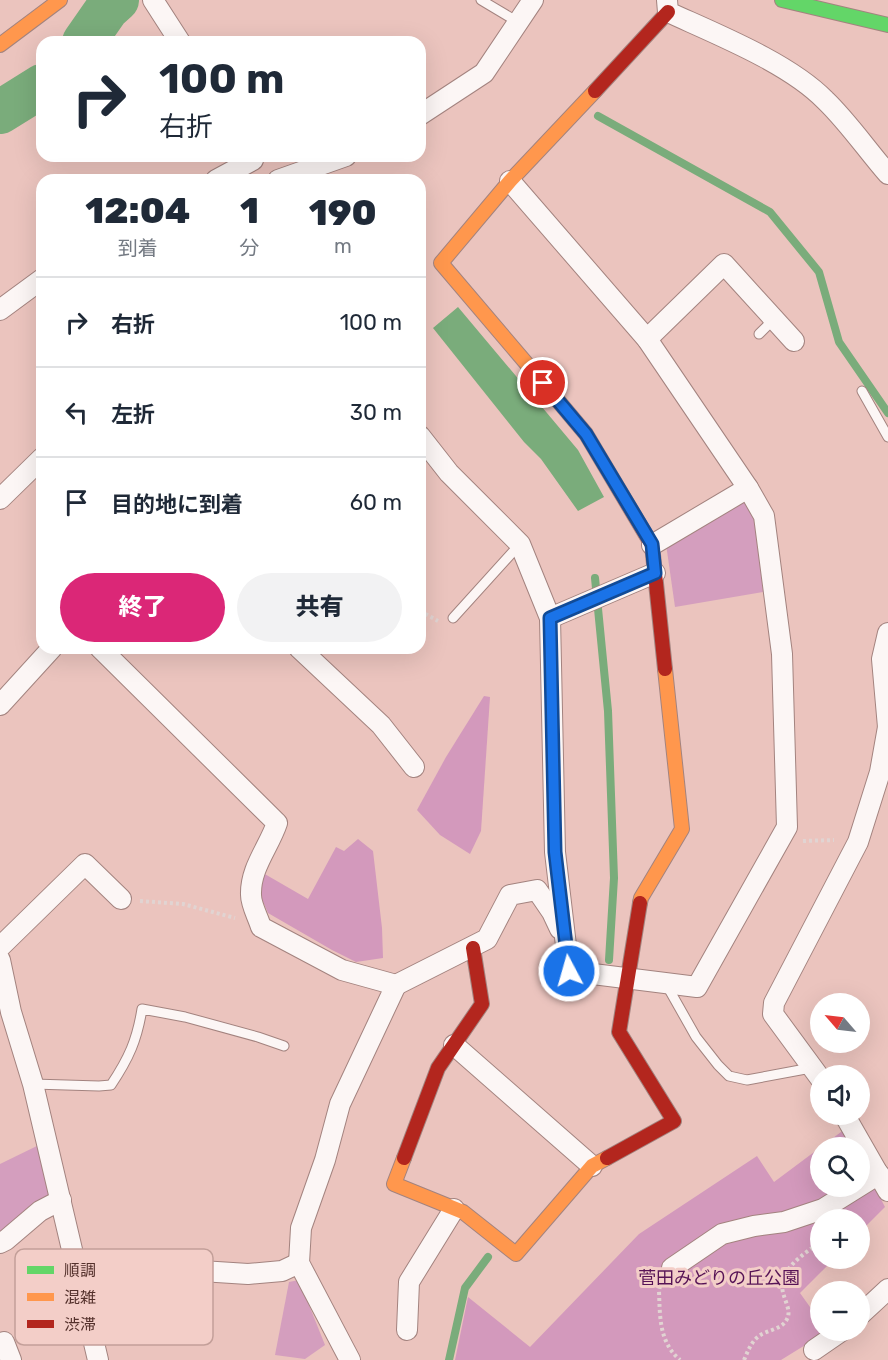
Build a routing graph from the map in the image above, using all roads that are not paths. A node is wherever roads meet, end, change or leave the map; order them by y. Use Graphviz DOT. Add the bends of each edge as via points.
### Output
graph roads {
  1 [pos="153,0"];
  2 [pos="482,0"];
  3 [pos="533,0"];
  4 [pos="782,0"];
  5 [pos="53,2"];
  6 [pos="668,6"];
  7 [pos="518,22"];
  8 [pos="888,25"];
  9 [pos="176,36"];
  10 [pos="0,45"];
  11 [pos="426,111"];
  12 [pos="245,162"];
  13 [pos="329,162"];
  14 [pos="226,174"];
  15 [pos="295,174"];
  16 [pos="888,174"];
  17 [pos="510,181"];
  18 [pos="36,283"];
  19 [pos="0,310"];
  20 [pos="774,319"];
  21 [pos="759,334"];
  22 [pos="647,339"];
  23 [pos="794,341"];
  24 [pos="862,391"];
  25 [pos="888,437"];
  26 [pos="426,444"];
  27 [pos="36,464"];
  28 [pos="748,488"];
  29 [pos="0,499"];
  30 [pos="520,544"];
  31 [pos="652,544"];
  32 [pos="655,573"];
  33 [pos="453,618"];
  34 [pos="550,618"];
  35 [pos="888,633"];
  36 [pos="47,654"];
  37 [pos="106,654"];
  38 [pos="305,654"];
  39 [pos="0,705"];
  40 [pos="888,727"];
  41 [pos="414,767"];
  42 [pos="121,899"];
  43 [pos="565,940"];
  44 [pos="0,947"];
  45 [pos="472,948"];
  46 [pos="0,960"];
  47 [pos="629,978"];
  48 [pos="665,982"];
  49 [pos="396,985"];
  50 [pos="454,1045"];
  51 [pos="284,1046"];
  52 [pos="811,1065"];
  53 [pos="810,1074"];
  54 [pos="33,1084"];
  55 [pos="850,1125"];
  56 [pos="592,1166"];
  57 [pos="885,1184"];
  58 [pos="61,1200"];
  59 [pos="454,1209"];
  60 [pos="0,1243"];
  61 [pos="73,1249"];
  62 [pos="299,1263"];
  63 [pos="672,1269"];
  64 [pos="213,1272"];
  65 [pos="888,1289"];
  66 [pos="870,1306"];
  67 [pos="407,1329"];
  68 [pos="827,1341"];
  69 [pos="95,1345"];
  70 [pos="814,1350"];
  71 [pos="98,1360"];
  72 [pos="350,1360"];
  1 -- 9 [label="street"];
  2 -- 7 [label="lane"];
  3 -- 7 [label="street"];
  4 -- 8 [label="street"];
  5 -- 10 [label="street"];
  6 -- 16 [label="street" via="794,75 825,99"];
  6 -- 17 [label="street"];
  7 -- 11 [label="street" via="484,73"];
  12 -- 14 [label="street"];
  13 -- 15 [label="street"];
  17 -- 22 [label="street"];
  17 -- 31 [label="street" via="441,263 586,434"];
  18 -- 19 [label="street"];
  20 -- 21 [label="lane"];
  20 -- 22 [label="street" via="724,264"];
  20 -- 23 [label="street"];
  22 -- 28 [label="street"];
  24 -- 25 [label="lane"];
  26 -- 30 [label="street" via="448,473"];
  27 -- 29 [label="street"];
  28 -- 31 [label="street"];
  28 -- 48 [label="street" via="764,516 782,654 787,827 697,987"];
  30 -- 33 [label="lane"];
  30 -- 34 [label="street"];
  31 -- 32 [label="street"];
  32 -- 34 [label="street"];
  32 -- 47 [label="street" via="682,829 641,898"];
  34 -- 43 [label="street" via="555,852"];
  35 -- 40 [label="street" via="882,659"];
  36 -- 39 [label="street"];
  37 -- 49 [label="street" via="277,823 252,882 250,897 261,927 342,970"];
  38 -- 41 [label="street" via="381,725"];
  40 -- 52 [label="street" via="880,772 858,842 774,1003 773,1014"];
  42 -- 44 [label="street" via="85,864"];
  43 -- 45 [label="street" via="537,890 510,895 487,939"];
  43 -- 47 [label="street" via="569,971"];
  45 -- 49 [label="street"];
  45 -- 50 [label="street" via="482,1004"];
  46 -- 54 [label="street"];
  47 -- 48 [label="street"];
  47 -- 56 [label="street" via="619,1032 674,1120"];
  48 -- 53 [label="lane" via="696,1037 729,1076 747,1080"];
  49 -- 62 [label="street" via="340,1104 301,1228"];
  50 -- 56 [label="street"];
  50 -- 59 [label="street" via="438,1068 394,1184"];
  51 -- 54 [label="lane" via="142,1009 138,1036 111,1085"];
  54 -- 58 [label="street"];
  55 -- 57 [label="street"];
  56 -- 59 [label="street" via="516,1254"];
  57 -- 63 [label="street" via="784,1222 722,1234"];
  58 -- 60 [label="street" via="40,1211"];
  58 -- 61 [label="street"];
  59 -- 67 [label="street" via="409,1282"];
  62 -- 64 [label="street" via="282,1271"];
  62 -- 72 [label="street"];
  65 -- 66 [label="street"];
  68 -- 70 [label="street"];
  69 -- 71 [label="street"];
}
